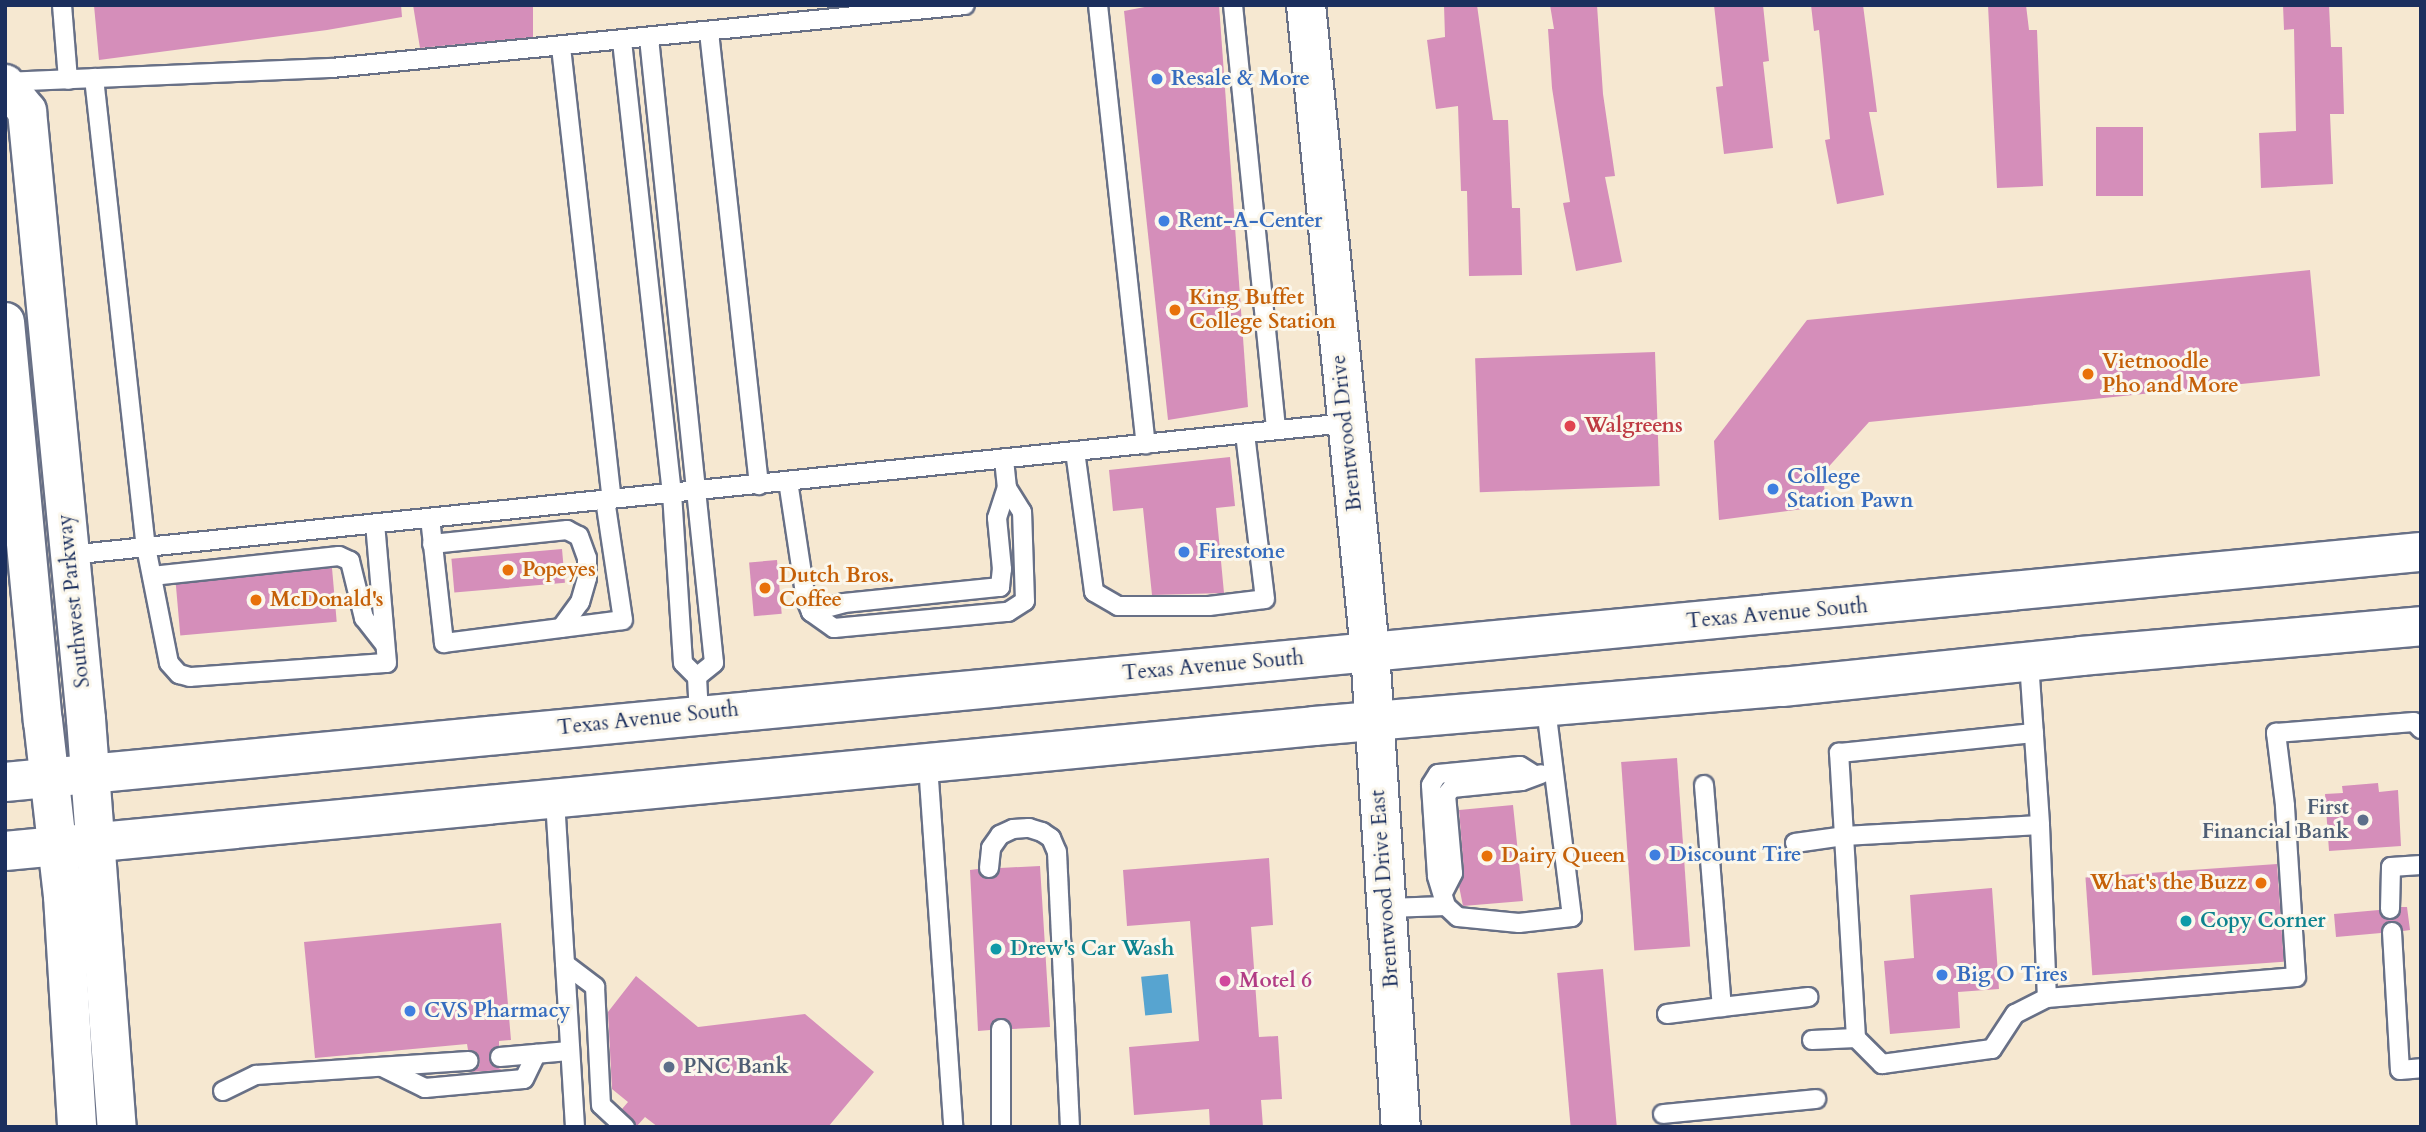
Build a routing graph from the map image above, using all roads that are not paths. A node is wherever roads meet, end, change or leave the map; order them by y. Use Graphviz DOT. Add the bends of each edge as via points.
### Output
graph roads {
  1 [pos="62,5"];
  2 [pos="965,5"];
  3 [pos="1098,5"];
  4 [pos="1233,5"];
  5 [pos="1306,5"];
  6 [pos="709,32"];
  7 [pos="649,38"];
  8 [pos="622,41"];
  9 [pos="561,47"];
  10 [pos="94,78"];
  11 [pos="68,80"];
  12 [pos="5,83"];
  13 [pos="5,322"];
  14 [pos="1346,423"];
  15 [pos="1276,429"];
  16 [pos="1245,433"];
  17 [pos="1146,443"];
  18 [pos="1074,451"];
  19 [pos="1004,458"];
  20 [pos="788,481"];
  21 [pos="759,485"];
  22 [pos="1007,488"];
  23 [pos="694,491"];
  24 [pos="672,493"];
  25 [pos="609,500"];
  26 [pos="14,512"];
  27 [pos="430,519"];
  28 [pos="375,524"];
  29 [pos="432,544"];
  30 [pos="146,547"];
  31 [pos="2421,552"];
  32 [pos="69,555"];
  33 [pos="152,576"];
  34 [pos="811,612"];
  35 [pos="2421,626"];
  36 [pos="561,628"];
  37 [pos="385,645"];
  38 [pos="1370,651"];
  39 [pos="2029,662"];
  40 [pos="698,696"];
  41 [pos="1546,707"];
  42 [pos="1373,722"];
  43 [pos="2421,729"];
  44 [pos="2034,733"];
  45 [pos="928,765"];
  46 [pos="1554,772"];
  47 [pos="89,774"];
  48 [pos="50,778"];
  49 [pos="5,782"];
  50 [pos="1704,785"];
  51 [pos="555,800"];
  52 [pos="2040,825"];
  53 [pos="1844,836"];
  54 [pos="1796,843"];
  55 [pos="76,845"];
  56 [pos="5,851"];
  57 [pos="2421,864"];
  58 [pos="989,869"];
  59 [pos="1445,899"];
  60 [pos="1387,908"];
  61 [pos="2390,909"];
  62 [pos="2392,932"];
  63 [pos="565,964"];
  64 [pos="1808,997"];
  65 [pos="2047,998"];
  66 [pos="1722,1007"];
  67 [pos="1667,1014"];
  68 [pos="1001,1029"];
  69 [pos="1856,1038"];
  70 [pos="1812,1040"];
  71 [pos="569,1051"];
  72 [pos="536,1055"];
  73 [pos="500,1057"];
  74 [pos="469,1060"];
  75 [pos="379,1066"];
  76 [pos="2421,1068"];
  77 [pos="223,1091"];
  78 [pos="1816,1099"];
  79 [pos="1663,1114"];
  80 [pos="77,1127"];
  81 [pos="117,1127"];
  82 [pos="575,1127"];
  83 [pos="625,1127"];
  84 [pos="953,1127"];
  85 [pos="1001,1127"];
  86 [pos="1070,1127"];
  87 [pos="1401,1127"];
  1 -- 11 [label="lane"];
  2 -- 6 [label="lane"];
  3 -- 17 [label="lane"];
  4 -- 15 [label="lane"];
  5 -- 14 [label="main road, Brentwood Drive"];
  6 -- 7 [label="lane"];
  6 -- 21 [label="lane"];
  7 -- 8 [label="lane"];
  7 -- 23 [label="lane"];
  8 -- 9 [label="lane"];
  8 -- 24 [label="lane"];
  9 -- 10 [label="lane" via="332,68"];
  9 -- 25 [label="lane"];
  10 -- 11 [label="lane"];
  10 -- 30 [label="lane"];
  11 -- 12 [label="lane"];
  12 -- 32 [label="main road, Southwest Parkway" via="27,111"];
  13 -- 26 [label="main road, Southwest Parkway"];
  14 -- 15 [label="lane"];
  14 -- 38 [label="main road, Brentwood Drive"];
  15 -- 16 [label="lane"];
  16 -- 17 [label="lane"];
  16 -- 18 [label="lane" via="1265,599 1209,606 1118,606 1094,592"];
  17 -- 18 [label="lane"];
  18 -- 19 [label="lane"];
  19 -- 20 [label="lane"];
  19 -- 22 [label="lane"];
  20 -- 21 [label="lane"];
  20 -- 34 [label="lane"];
  21 -- 23 [label="lane"];
  22 -- 34 [label="lane" via="997,518 1000,587 844,603"];
  22 -- 34 [label="lane" via="1022,512 1025,601 1008,612 834,628"];
  23 -- 24 [label="lane"];
  23 -- 40 [label="lane" via="714,663"];
  24 -- 25 [label="lane"];
  24 -- 40 [label="lane" via="683,663"];
  25 -- 27 [label="lane"];
  25 -- 36 [label="lane" via="623,620"];
  26 -- 48 [label="main road, Southwest Parkway"];
  27 -- 28 [label="lane"];
  27 -- 29 [label="lane"];
  28 -- 30 [label="lane"];
  28 -- 37 [label="lane"];
  29 -- 36 [label="lane" via="444,643"];
  29 -- 36 [label="lane" via="567,530 579,537 587,558 587,578 580,602"];
  30 -- 32 [label="lane"];
  30 -- 33 [label="lane"];
  31 -- 38 [label="main road, Texas Avenue South"];
  32 -- 47 [label="main road, Southwest Parkway"];
  33 -- 37 [label="lane" via="339,556 350,561 364,618"];
  33 -- 37 [label="lane" via="169,663 179,674 190,677 387,663"];
  35 -- 39 [label="main road"];
  38 -- 40 [label="main road, Texas Avenue South"];
  38 -- 42 [label="main road, Brentwood Drive East"];
  39 -- 41 [label="main road"];
  39 -- 44 [label="lane"];
  40 -- 47 [label="main road, Texas Avenue South"];
  41 -- 42 [label="main road"];
  41 -- 46 [label="lane"];
  42 -- 45 [label="main road"];
  42 -- 60 [label="main road, Brentwood Drive East"];
  43 -- 65 [label="lane" via="2414,722 2276,733 2296,977"];
  44 -- 52 [label="lane"];
  44 -- 53 [label="lane" via="1839,753"];
  45 -- 51 [label="main road"];
  45 -- 84 [label="lane"];
  46 -- 59 [label="lane" via="1533,774 1522,781 1452,788 1446,795 1453,873"];
  46 -- 59 [label="lane" via="1572,917 1519,923 1458,917"];
  47 -- 48 [label="main road, Texas Avenue South"];
  47 -- 55 [label="main road, Southwest Parkway"];
  48 -- 49 [label="main road, Texas Avenue South"];
  48 -- 55 [label="main road, Southwest Parkway"];
  50 -- 66 [label="lane"];
  51 -- 55 [label="main road"];
  51 -- 63 [label="lane"];
  52 -- 53 [label="lane"];
  52 -- 65 [label="lane"];
  53 -- 54 [label="lane"];
  53 -- 69 [label="lane"];
  55 -- 56 [label="main road"];
  55 -- 80 [label="main road, Southwest Parkway"];
  55 -- 81 [label="main road, Southwest Parkway"];
  57 -- 61 [label="lane" via="2390,867"];
  58 -- 86 [label="lane" via="991,848 1000,835 1013,829 1042,831 1058,852"];
  59 -- 60 [label="lane"];
  60 -- 87 [label="main road, Brentwood Drive East"];
  62 -- 76 [label="lane" via="2400,1070"];
  63 -- 71 [label="lane"];
  63 -- 83 [label="lane" via="595,987 601,1105"];
  64 -- 66 [label="lane"];
  65 -- 69 [label="lane" via="2015,1014 1992,1049 1882,1063"];
  66 -- 67 [label="lane"];
  68 -- 85 [label="lane"];
  69 -- 70 [label="lane"];
  71 -- 72 [label="lane"];
  71 -- 82 [label="lane"];
  72 -- 73 [label="lane"];
  72 -- 75 [label="lane" via="524,1079 425,1088"];
  74 -- 75 [label="lane"];
  75 -- 77 [label="lane" via="256,1075"];
  78 -- 79 [label="lane"];
}
